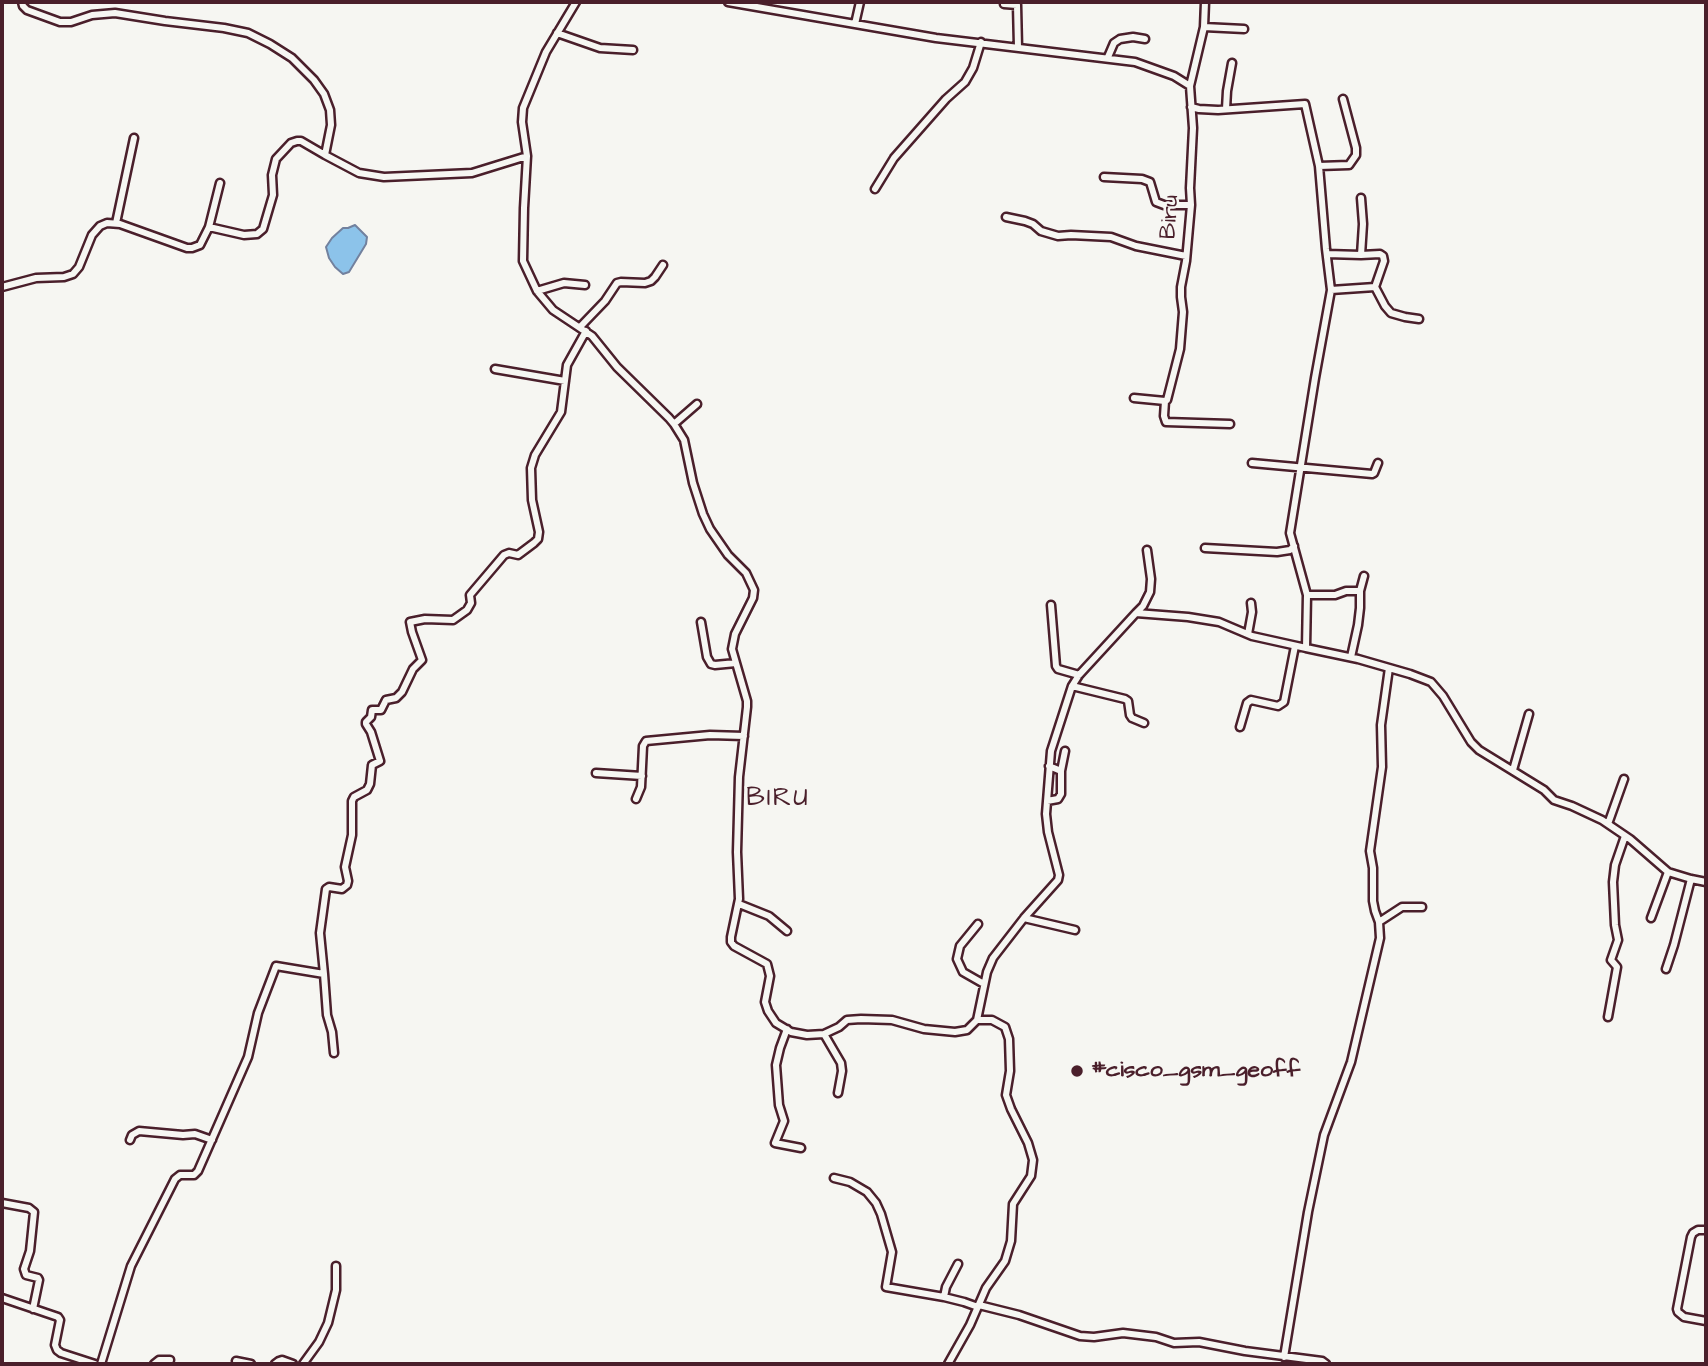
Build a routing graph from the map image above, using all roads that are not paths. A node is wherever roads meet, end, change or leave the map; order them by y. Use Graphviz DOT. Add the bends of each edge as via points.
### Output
graph roads {
  1 [pos="22,2"];
  2 [pos="576,2"];
  3 [pos="728,2"];
  4 [pos="860,2"];
  5 [pos="1205,2"];
  6 [pos="1003,4"];
  7 [pos="855,24"];
  8 [pos="1204,27"];
  9 [pos="1244,29"];
  10 [pos="557,33"];
  11 [pos="1145,39"];
  12 [pos="981,42"];
  13 [pos="1018,47"];
  14 [pos="633,51"];
  15 [pos="1108,57"];
  16 [pos="1232,63"];
  17 [pos="1190,86"];
  18 [pos="1343,99"];
  19 [pos="1191,107"];
  20 [pos="1226,109"];
  21 [pos="134,138"];
  22 [pos="325,155"];
  23 [pos="527,156"];
  24 [pos="1319,166"];
  25 [pos="1104,177"];
  26 [pos="220,183"];
  27 [pos="875,189"];
  28 [pos="1361,198"];
  29 [pos="1191,205"];
  30 [pos="1006,217"];
  31 [pos="116,223"];
  32 [pos="209,227"];
  33 [pos="1327,254"];
  34 [pos="1186,256"];
  35 [pos="1361,256"];
  36 [pos="663,265"];
  37 [pos="585,285"];
  38 [pos="2,287"];
  39 [pos="1374,287"];
  40 [pos="1331,290"];
  41 [pos="537,291"];
  42 [pos="1419,319"];
  43 [pos="583,329"];
  44 [pos="495,369"];
  45 [pos="565,381"];
  46 [pos="1134,398"];
  47 [pos="1165,401"];
  48 [pos="697,404"];
  49 [pos="674,424"];
  50 [pos="1230,424"];
  51 [pos="1252,463"];
  52 [pos="1378,463"];
  53 [pos="1301,467"];
  54 [pos="1294,545"];
  55 [pos="1205,548"];
  56 [pos="1147,550"];
  57 [pos="1364,576"];
  58 [pos="1360,591"];
  59 [pos="1307,595"];
  60 [pos="1251,603"];
  61 [pos="1051,605"];
  62 [pos="1136,613"];
  63 [pos="701,622"];
  64 [pos="1248,634"];
  65 [pos="1295,646"];
  66 [pos="1306,648"];
  67 [pos="1351,657"];
  68 [pos="736,663"];
  69 [pos="1389,668"];
  70 [pos="1079,675"];
  71 [pos="1072,686"];
  72 [pos="1529,714"];
  73 [pos="1144,723"];
  74 [pos="1240,727"];
  75 [pos="744,736"];
  76 [pos="1065,751"];
  77 [pos="1049,766"];
  78 [pos="1513,770"];
  79 [pos="1061,771"];
  80 [pos="596,773"];
  81 [pos="642,776"];
  82 [pos="1624,779"];
  83 [pos="636,799"];
  84 [pos="1047,801"];
  85 [pos="1608,824"];
  86 [pos="1625,836"];
  87 [pos="1668,872"];
  88 [pos="1691,879"];
  89 [pos="1706,882"];
  90 [pos="738,904"];
  91 [pos="1422,907"];
  92 [pos="1024,918"];
  93 [pos="1651,918"];
  94 [pos="1379,922"];
  95 [pos="978,924"];
  96 [pos="1075,930"];
  97 [pos="787,931"];
  98 [pos="1666,969"];
  99 [pos="324,974"];
  100 [pos="984,984"];
  101 [pos="1608,1017"];
  102 [pos="977,1020"];
  103 [pos="787,1030"];
  104 [pos="824,1034"];
  105 [pos="334,1053"];
  106 [pos="838,1093"];
  107 [pos="130,1140"];
  108 [pos="212,1140"];
  109 [pos="801,1148"];
  110 [pos="834,1178"];
  111 [pos="2,1203"];
  112 [pos="1706,1230"];
  113 [pos="958,1264"];
  114 [pos="337,1266"];
  115 [pos="944,1297"];
  116 [pos="2,1298"];
  117 [pos="979,1306"];
  118 [pos="33,1309"];
  119 [pos="1706,1321"];
  120 [pos="1284,1357"];
  121 [pos="170,1360"];
  122 [pos="236,1361"];
  123 [pos="95,1364"];
  124 [pos="101,1364"];
  125 [pos="154,1364"];
  126 [pos="251,1364"];
  127 [pos="275,1364"];
  128 [pos="293,1364"];
  129 [pos="303,1364"];
  130 [pos="948,1364"];
  131 [pos="1326,1364"];
  1 -- 22 [label="street" via="27,10 60,22 104,13 128,14 240,30 270,44 292,58 324,94 331,125"];
  2 -- 10 [label="street"];
  3 -- 7 [label="street"];
  4 -- 7 [label="street"];
  5 -- 8 [label="street, Biru"];
  6 -- 13 [label="street" via="1017,5"];
  7 -- 12 [label="street"];
  8 -- 9 [label="street"];
  8 -- 17 [label="street, Biru"];
  10 -- 14 [label="street" via="600,48"];
  10 -- 23 [label="street" via="523,108"];
  11 -- 15 [label="street" via="1120,39"];
  12 -- 13 [label="street"];
  12 -- 27 [label="street" via="965,82 894,158"];
  13 -- 15 [label="street"];
  15 -- 17 [label="street" via="1152,67"];
  16 -- 20 [label="street"];
  17 -- 19 [label="street, Biru"];
  18 -- 24 [label="street" via="1356,155 1349,165"];
  19 -- 20 [label="street"];
  19 -- 29 [label="street, Biru"];
  20 -- 24 [label="street" via="1305,104"];
  21 -- 31 [label="street"];
  22 -- 23 [label="street" via="359,173 384,177 472,173"];
  22 -- 32 [label="street" via="301,141 290,143 276,159 273,195 263,229 257,234"];
  23 -- 41 [label="street" via="523,261"];
  24 -- 33 [label="street"];
  25 -- 29 [label="street" via="1142,179 1150,182 1156,202"];
  26 -- 32 [label="street"];
  28 -- 35 [label="street"];
  29 -- 34 [label="street, Biru"];
  30 -- 34 [label="street" via="1058,236 1111,237"];
  31 -- 32 [label="street" via="187,248 200,244"];
  31 -- 38 [label="street" via="96,230 73,274"];
  33 -- 35 [label="street"];
  33 -- 40 [label="street"];
  34 -- 47 [label="street, Biru" via="1180,349"];
  35 -- 39 [label="street" via="1383,256"];
  36 -- 43 [label="street" via="651,281 617,283"];
  37 -- 41 [label="street" via="564,283"];
  39 -- 40 [label="street"];
  39 -- 42 [label="street" via="1391,313"];
  40 -- 53 [label="street"];
  41 -- 43 [label="street" via="553,310"];
  43 -- 45 [label="street"];
  43 -- 49 [label="street"];
  44 -- 45 [label="street"];
  45 -- 99 [label="street" via="561,412 531,468 538,539 518,555 504,555 470,595 467,610 453,620 410,622 422,660 402,692 386,700 381,710 372,710 366,722 380,761 372,765 367,790 352,801 347,885 327,889 320,933"];
  46 -- 47 [label="street"];
  47 -- 50 [label="street" via="1166,422"];
  48 -- 49 [label="street"];
  49 -- 68 [label="street" via="684,440 710,529 754,590 733,641"];
  51 -- 53 [label="street"];
  52 -- 53 [label="street" via="1372,474"];
  53 -- 54 [label="street" via="1290,533"];
  54 -- 55 [label="street" via="1277,552"];
  54 -- 59 [label="street"];
  56 -- 62 [label="street" via="1150,592"];
  57 -- 58 [label="street"];
  58 -- 59 [label="street"];
  58 -- 67 [label="street"];
  59 -- 66 [label="street"];
  60 -- 64 [label="street"];
  61 -- 70 [label="street" via="1056,666"];
  62 -- 64 [label="street" via="1209,620"];
  62 -- 70 [label="street"];
  63 -- 68 [label="street" via="711,664"];
  64 -- 65 [label="street"];
  65 -- 66 [label="street"];
  65 -- 74 [label="street" via="1284,702 1278,706 1251,700"];
  66 -- 67 [label="street"];
  67 -- 69 [label="street"];
  68 -- 75 [label="street" via="747,701"];
  69 -- 78 [label="street" via="1431,682 1471,742"];
  69 -- 94 [label="street" via="1370,851"];
  70 -- 71 [label="street"];
  71 -- 73 [label="street" via="1125,699 1132,718"];
  71 -- 77 [label="street"];
  72 -- 78 [label="street"];
  75 -- 81 [label="street" via="648,739 643,746"];
  75 -- 90 [label="street" via="737,831"];
  76 -- 79 [label="street"];
  77 -- 79 [label="street"];
  77 -- 84 [label="street"];
  78 -- 85 [label="street" via="1553,800"];
  79 -- 84 [label="street" via="1060,797"];
  80 -- 81 [label="street"];
  81 -- 83 [label="street"];
  82 -- 85 [label="street"];
  84 -- 92 [label="street" via="1048,832 1059,875"];
  85 -- 86 [label="street"];
  86 -- 87 [label="street"];
  86 -- 101 [label="street" via="1615,865 1618,940 1611,960 1616,969"];
  87 -- 88 [label="street"];
  87 -- 93 [label="street"];
  88 -- 89 [label="street"];
  88 -- 98 [label="street"];
  90 -- 97 [label="street" via="769,916"];
  90 -- 103 [label="street" via="732,942 767,964 765,1002 776,1023"];
  91 -- 94 [label="street" via="1402,907"];
  92 -- 96 [label="street"];
  92 -- 100 [label="street" via="993,958"];
  94 -- 120 [label="street" via="1380,938 1351,1062 1324,1135"];
  95 -- 100 [label="street" via="960,946 957,960 963,972"];
  99 -- 105 [label="street"];
  99 -- 108 [label="street" via="275,967 248,1057"];
  100 -- 102 [label="street"];
  102 -- 104 [label="street" via="967,1030 955,1032 892,1020 847,1020"];
  102 -- 117 [label="street" via="992,1020 1006,1027 1010,1071 1006,1095 1033,1160 1031,1176 1013,1204 1012,1241 1005,1261"];
  103 -- 104 [label="street"];
  103 -- 109 [label="street" via="776,1065 784,1121 775,1140"];
  104 -- 106 [label="street" via="841,1063"];
  107 -- 108 [label="street" via="139,1131 195,1134"];
  108 -- 124 [label="street" via="197,1173 175,1179 131,1266"];
  110 -- 115 [label="street" via="867,1192 876,1203 892,1252 886,1287"];
  111 -- 118 [label="street" via="34,1212 24,1269 26,1275 39,1280"];
  112 -- 119 [label="street" via="1691,1237 1677,1309 1684,1317"];
  113 -- 115 [label="street"];
  114 -- 129 [label="street" via="328,1323"];
  115 -- 117 [label="street"];
  116 -- 118 [label="street"];
  117 -- 120 [label="street" via="1080,1336 1123,1333"];
  117 -- 130 [label="street"];
  118 -- 123 [label="street" via="60,1320 57,1350"];
  120 -- 131 [label="street"];
  121 -- 125 [label="street"];
  122 -- 126 [label="street"];
  127 -- 128 [label="street" via="282,1360"];
}
